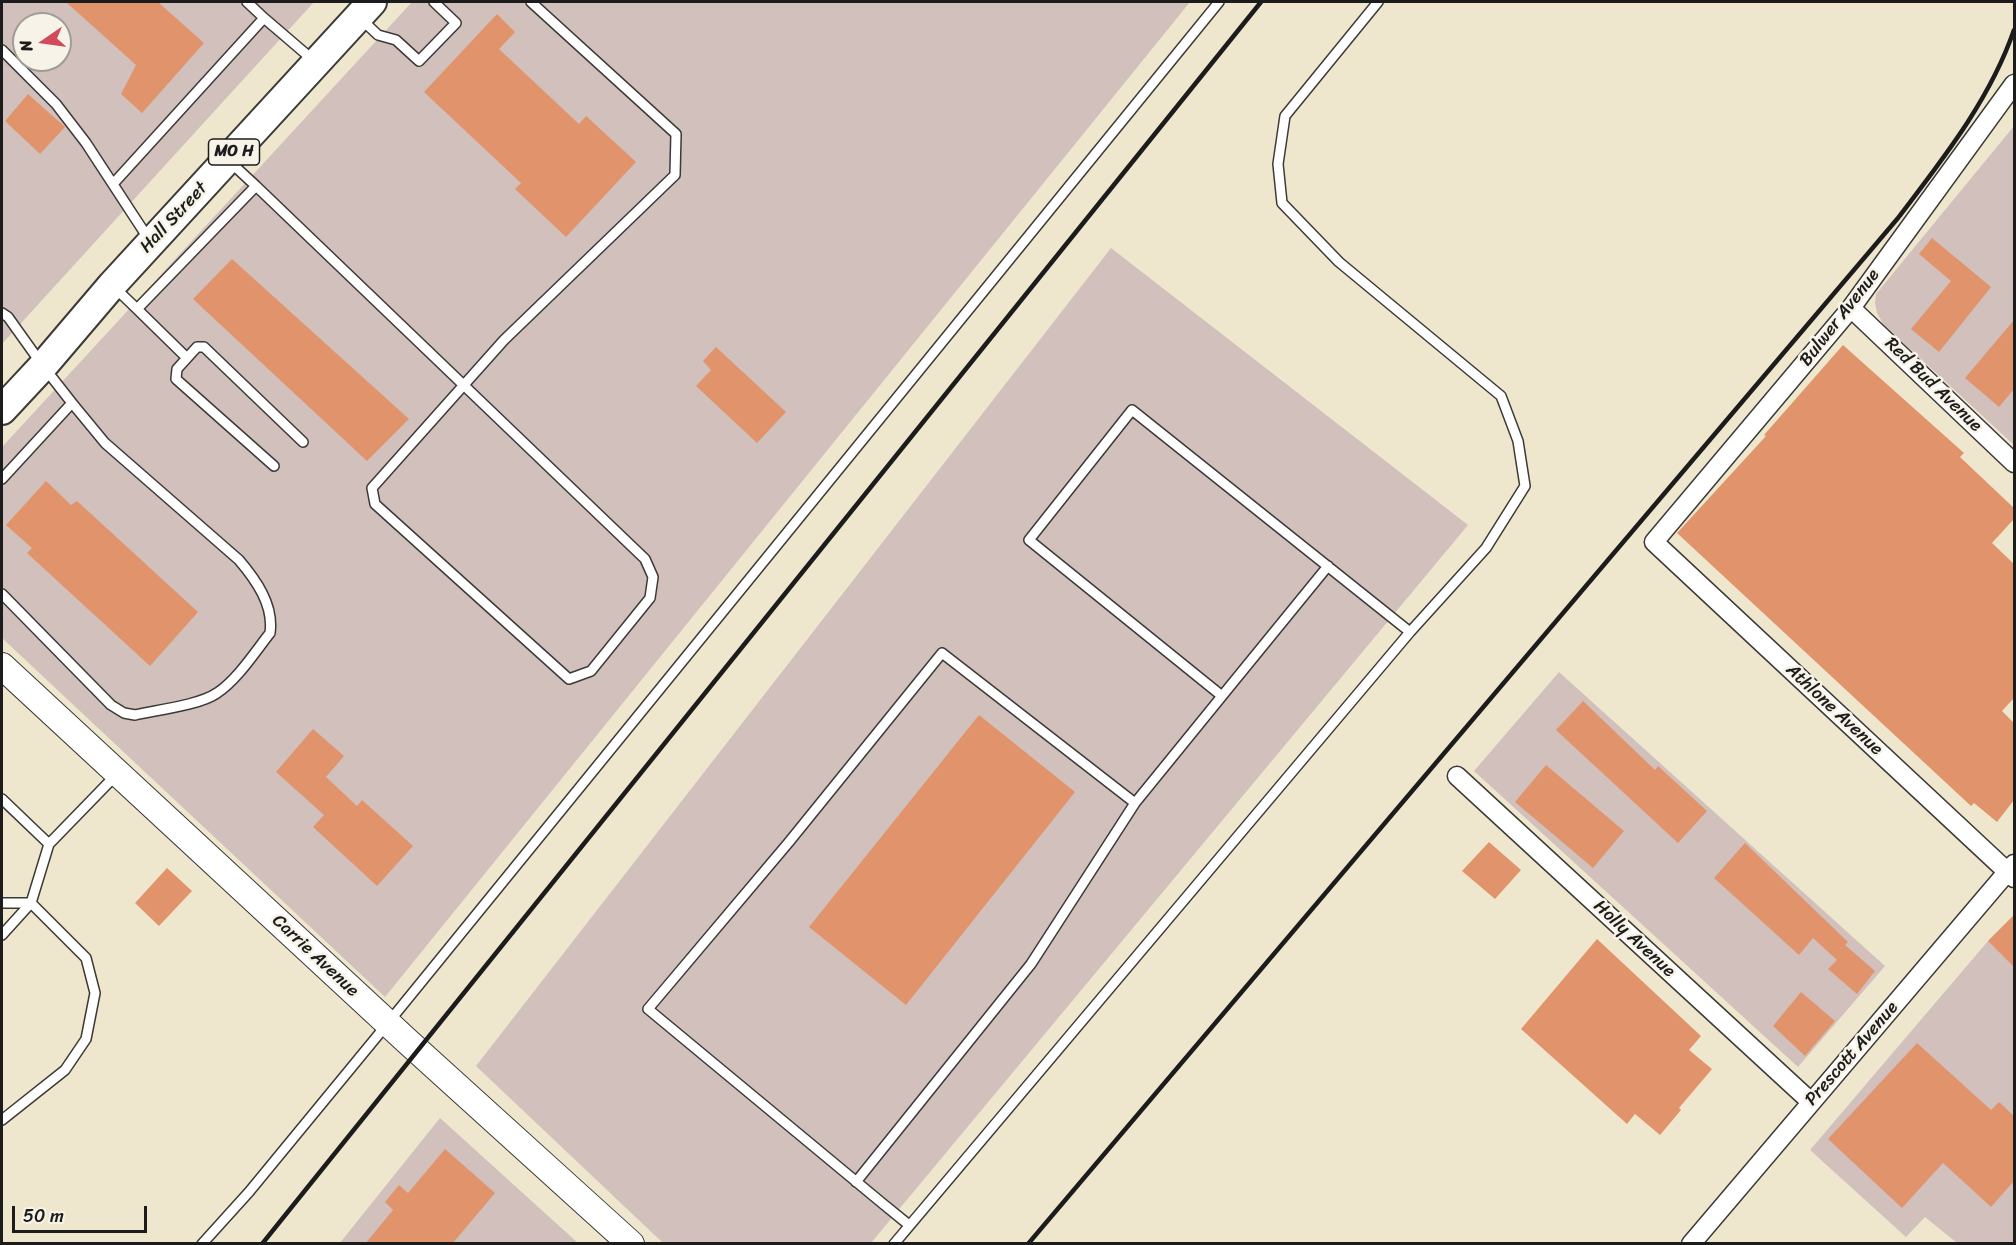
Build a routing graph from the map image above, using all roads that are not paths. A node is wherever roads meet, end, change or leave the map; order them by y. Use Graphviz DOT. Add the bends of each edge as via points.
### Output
graph roads {
  1 [pos="247,2"];
  2 [pos="434,2"];
  3 [pos="531,2"];
  4 [pos="1219,2"];
  5 [pos="1378,2"];
  6 [pos="365,9"];
  7 [pos="264,18"];
  8 [pos="2,50"];
  9 [pos="315,62"];
  10 [pos="2014,84"];
  11 [pos="228,159"];
  12 [pos="113,184"];
  13 [pos="256,186"];
  14 [pos="151,243"];
  15 [pos="112,285"];
  16 [pos="1851,308"];
  17 [pos="137,309"];
  18 [pos="2,313"];
  19 [pos="187,358"];
  20 [pos="43,366"];
  21 [pos="463,384"];
  22 [pos="72,403"];
  23 [pos="2,410"];
  24 [pos="303,441"];
  25 [pos="2014,463"];
  26 [pos="274,466"];
  27 [pos="2,479"];
  28 [pos="1654,542"];
  29 [pos="1328,567"];
  30 [pos="2,594"];
  31 [pos="1410,632"];
  32 [pos="2,666"];
  33 [pos="1222,696"];
  34 [pos="118,774"];
  35 [pos="1457,776"];
  36 [pos="2,799"];
  37 [pos="1135,803"];
  38 [pos="49,844"];
  39 [pos="2012,872"];
  40 [pos="2,903"];
  41 [pos="31,903"];
  42 [pos="2,935"];
  43 [pos="388,1023"];
  44 [pos="1811,1102"];
  45 [pos="2,1120"];
  46 [pos="856,1182"];
  47 [pos="909,1225"];
  48 [pos="202,1244"];
  49 [pos="631,1244"];
  50 [pos="894,1244"];
  51 [pos="1691,1244"];
  1 -- 7 [label="lane"];
  2 -- 6 [label="lane" via="456,23 419,61 396,40 378,35"];
  3 -- 21 [label="lane" via="676,134 675,175"];
  4 -- 43 [label="lane"];
  5 -- 31 [label="lane" via="1285,117 1278,164 1282,202 1338,262 1501,396 1518,441 1525,486 1486,548"];
  6 -- 9 [label="main road, Hall Street / MO H"];
  7 -- 9 [label="lane"];
  7 -- 12 [label="lane"];
  8 -- 12 [label="lane" via="56,104"];
  9 -- 11 [label="main road, Hall Street / MO H"];
  10 -- 16 [label="street, Bulwer Avenue"];
  11 -- 13 [label="lane"];
  11 -- 14 [label="main road, Hall Street / MO H"];
  12 -- 14 [label="lane"];
  13 -- 17 [label="lane"];
  13 -- 21 [label="lane"];
  14 -- 15 [label="main road, Hall Street / MO H"];
  15 -- 17 [label="lane"];
  15 -- 20 [label="main road, Hall Street / MO H"];
  16 -- 25 [label="street, Red Bud Avenue"];
  16 -- 28 [label="street, Bulwer Avenue"];
  17 -- 19 [label="lane"];
  18 -- 20 [label="lane"];
  19 -- 24 [label="lane" via="197,347 204,347"];
  19 -- 26 [label="lane" via="177,369 176,379"];
  20 -- 22 [label="lane"];
  20 -- 23 [label="main road, Hall Street / MO H"];
  21 -- 21 [label="lane" via="645,559 653,577 650,598 591,671 569,680 375,504 372,488"];
  22 -- 27 [label="lane"];
  22 -- 30 [label="lane" via="105,443 239,560 265,599 270,633 217,693 135,715 111,705"];
  28 -- 39 [label="street, Athlone Avenue"];
  29 -- 31 [label="lane"];
  29 -- 33 [label="lane"];
  29 -- 33 [label="lane" via="1132,410 1029,540"];
  31 -- 47 [label="lane"];
  32 -- 34 [label="street, Carrie Avenue"];
  33 -- 37 [label="lane"];
  34 -- 38 [label="lane"];
  34 -- 43 [label="street, Carrie Avenue"];
  35 -- 44 [label="street, Holly Avenue"];
  36 -- 38 [label="lane"];
  37 -- 46 [label="lane" via="1031,964"];
  37 -- 46 [label="lane" via="942,653 648,1009"];
  38 -- 41 [label="lane"];
  39 -- 44 [label="street, Prescott Avenue"];
  40 -- 41 [label="lane"];
  41 -- 42 [label="lane"];
  41 -- 45 [label="lane" via="86,958 95,993 86,1038 64,1070"];
  43 -- 48 [label="lane"];
  43 -- 49 [label="street, Carrie Avenue"];
  44 -- 51 [label="street, Prescott Avenue"];
  46 -- 47 [label="lane"];
  47 -- 50 [label="lane"];
}
